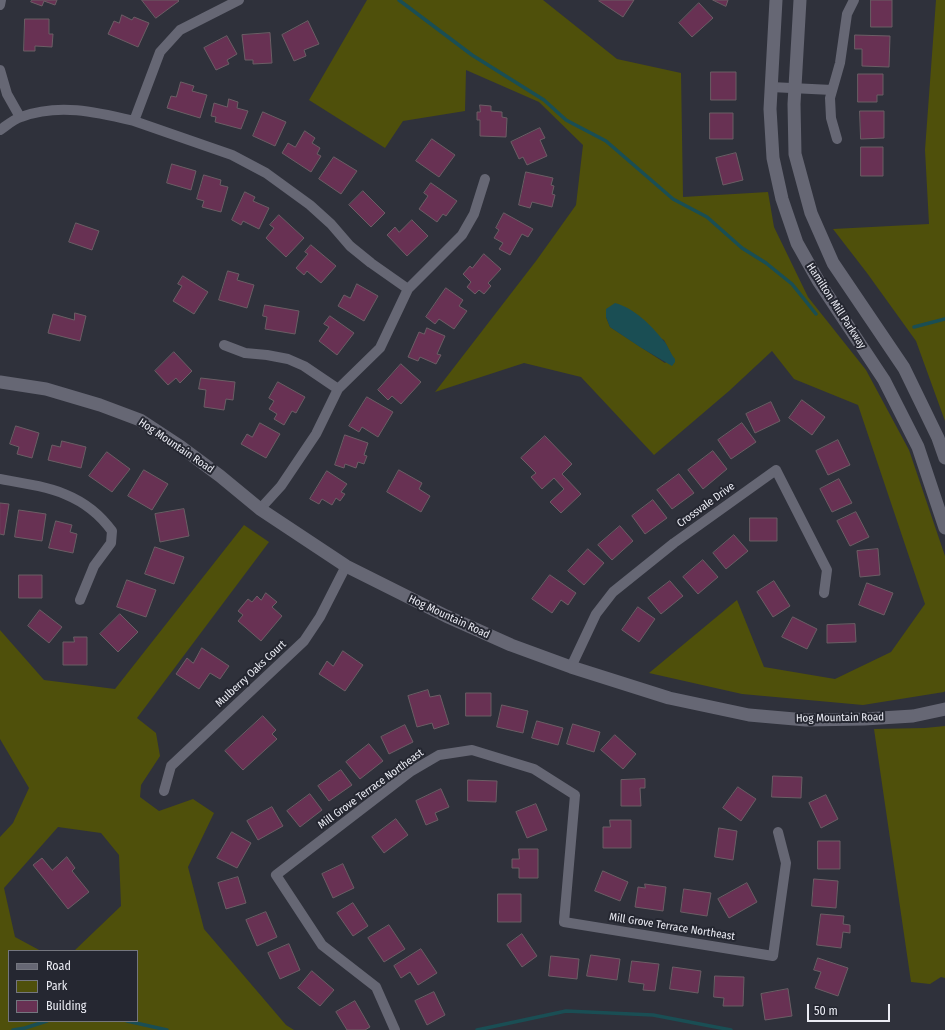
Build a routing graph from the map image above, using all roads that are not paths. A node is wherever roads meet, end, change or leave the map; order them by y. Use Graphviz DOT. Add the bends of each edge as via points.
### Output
graph roads {
  1 [pos="1,0"];
  2 [pos="239,0"];
  3 [pos="776,0"];
  4 [pos="800,0"];
  5 [pos="854,0"];
  6 [pos="0,5"];
  7 [pos="0,70"];
  8 [pos="771,87"];
  9 [pos="795,88"];
  10 [pos="832,90"];
  11 [pos="20,117"];
  12 [pos="134,120"];
  13 [pos="0,130"];
  14 [pos="837,139"];
  15 [pos="485,179"];
  16 [pos="408,289"];
  17 [pos="224,345"];
  18 [pos="0,382"];
  19 [pos="338,389"];
  20 [pos="945,458"];
  21 [pos="0,479"];
  22 [pos="942,508"];
  23 [pos="260,509"];
  24 [pos="945,528"];
  25 [pos="346,566"];
  26 [pos="824,593"];
  27 [pos="80,600"];
  28 [pos="571,667"];
  29 [pos="945,709"];
  30 [pos="164,791"];
  31 [pos="778,832"];
  32 [pos="395,1030"];
  1 -- 6 [label="street"];
  2 -- 12 [label="street" via="180,30 160,52"];
  3 -- 8 [label="street, Hamilton Mill Parkway"];
  4 -- 9 [label="street, Hamilton Mill Parkway"];
  5 -- 10 [label="street" via="847,14 840,63"];
  7 -- 11 [label="street" via="7,94"];
  8 -- 9 [label="street"];
  8 -- 22 [label="street, Hamilton Mill Parkway" via="773,158 782,199 797,243 819,282 884,380 918,447"];
  9 -- 10 [label="street"];
  9 -- 20 [label="street, Hamilton Mill Parkway" via="795,154 811,213 833,263 904,368"];
  10 -- 14 [label="street" via="831,118"];
  11 -- 12 [label="street" via="56,109 93,111"];
  11 -- 13 [label="street"];
  12 -- 16 [label="street" via="232,155 266,173 310,205 350,246"];
  15 -- 16 [label="street" via="474,214 462,235"];
  16 -- 19 [label="street" via="380,348"];
  17 -- 19 [label="street" via="245,353 288,359 304,366"];
  18 -- 23 [label="street, Hog Mountain Road" via="46,389 140,420 181,447"];
  19 -- 23 [label="street" via="316,434 281,486"];
  21 -- 27 [label="street" via="66,493 106,522 112,531 111,543 94,566"];
  22 -- 24 [label="street, Hamilton Mill Parkway"];
  23 -- 25 [label="street, Hog Mountain Road"];
  25 -- 28 [label="street, Hog Mountain Road" via="446,616 504,642"];
  25 -- 30 [label="street, Mulberry Oaks Court" via="320,617 304,641 171,766"];
  26 -- 28 [label="street, Crossvale Drive" via="827,570 776,470 674,543 613,592 596,614"];
  28 -- 29 [label="street, Hog Mountain Road" via="668,698 749,715 806,720 864,719 913,716"];
  31 -- 32 [label="street, Mill Grove Terrace Northeast" via="786,863 773,956 564,922 575,795 534,769 472,750 439,755 410,772 276,875 322,945 376,987"];
}
